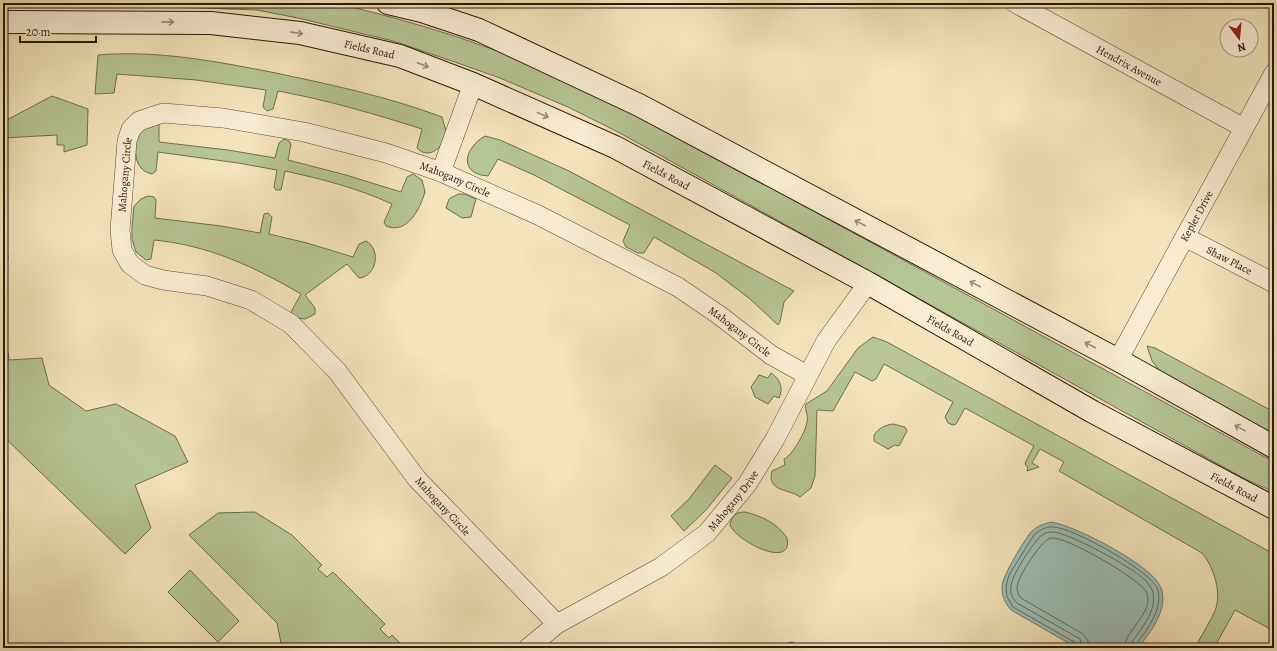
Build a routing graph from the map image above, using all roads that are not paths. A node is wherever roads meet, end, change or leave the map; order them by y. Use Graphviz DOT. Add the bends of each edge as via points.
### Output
graph roads {
  1 [pos="388,3"];
  2 [pos="1016,3"];
  3 [pos="424,7"];
  4 [pos="3,22"];
  5 [pos="1274,73"];
  6 [pos="473,84"];
  7 [pos="1244,128"];
  8 [pos="441,172"];
  9 [pos="1184,237"];
  10 [pos="1274,283"];
  11 [pos="868,284"];
  12 [pos="1118,360"];
  13 [pos="807,375"];
  14 [pos="1274,447"];
  15 [pos="1274,508"];
  16 [pos="558,624"];
  17 [pos="528,648"];
  1 -- 3 [label="main road"];
  2 -- 7 [label="street, Hendrix Avenue"];
  12 -- 3 [label="main road, one-way" via="639,105"];
  4 -- 6 [label="main road, Fields Road, one-way" via="211,23 300,33 400,56"];
  5 -- 7 [label="street, Kepler Drive"];
  6 -- 8 [label="street"];
  6 -- 11 [label="main road, Fields Road, one-way" via="615,146"];
  7 -- 9 [label="street, Kepler Drive"];
  8 -- 13 [label="street, Mahogany Circle" via="538,215 678,287 771,355"];
  8 -- 16 [label="street, Mahogany Circle" via="386,153 304,132 223,118 163,113 140,121 131,130 127,141 120,230 122,250 130,264 145,275 207,286 251,300 291,324 337,370 417,479"];
  9 -- 10 [label="street, Shaw Place"];
  9 -- 12 [label="street, Kepler Drive"];
  11 -- 13 [label="street, Mahogany Drive" via="826,341"];
  11 -- 15 [label="main road, Fields Road" via="1093,412"];
  14 -- 12 [label="main road, one-way"];
  13 -- 16 [label="street, Mahogany Drive" via="775,439 748,483 707,533 661,567"];
  16 -- 17 [label="street, Mahogany Drive"];
}
